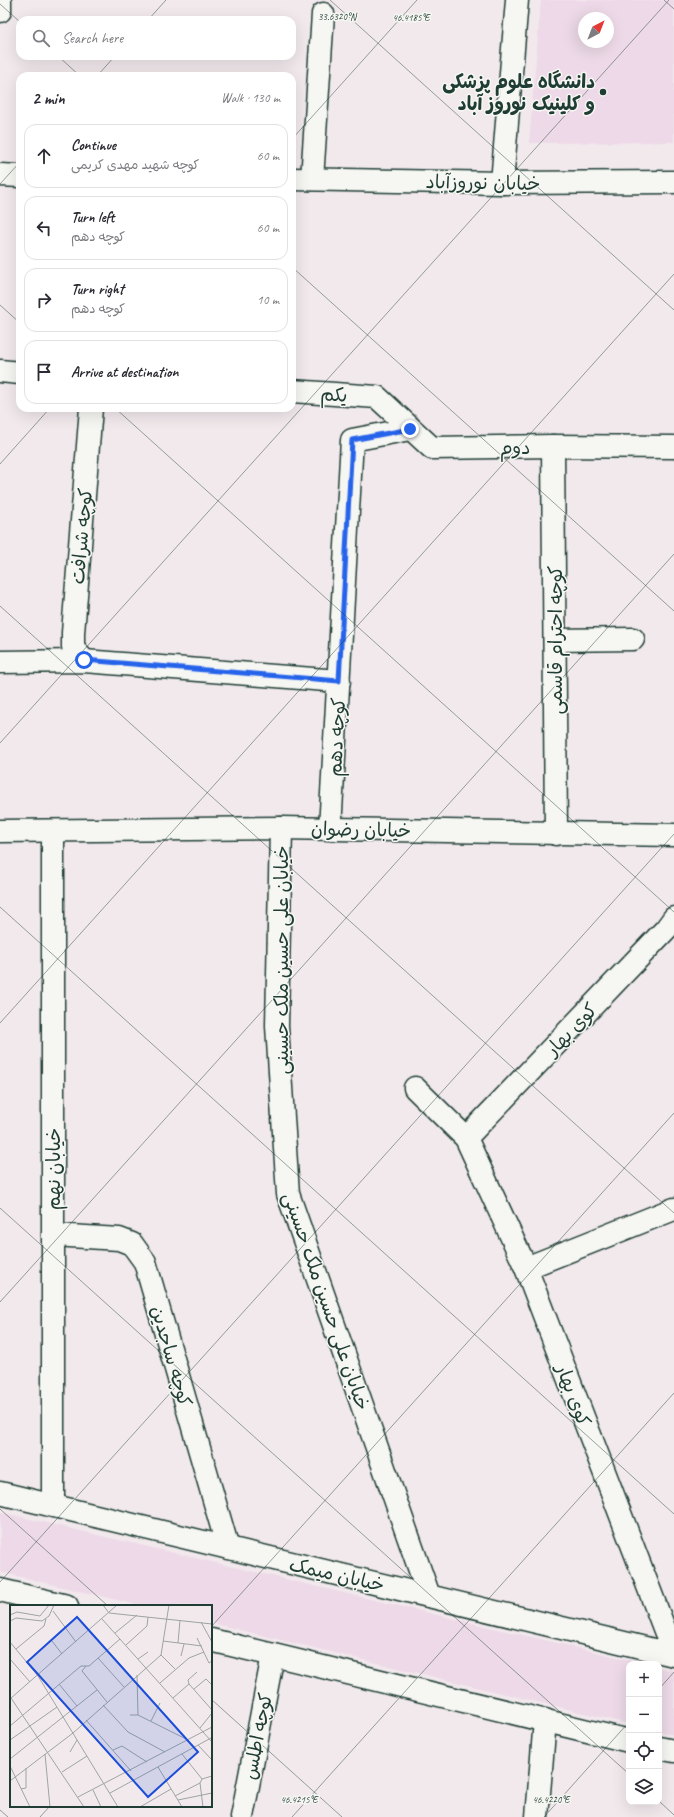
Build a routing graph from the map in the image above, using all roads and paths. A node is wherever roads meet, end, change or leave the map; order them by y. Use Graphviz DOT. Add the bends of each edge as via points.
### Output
graph roads {
  1 [pos="0,0"];
  2 [pos="517,0"];
  3 [pos="0,11"];
  4 [pos="323,14"];
  5 [pos="0,176"];
  6 [pos="16,176"];
  7 [pos="302,179"];
  8 [pos="674,182"];
  9 [pos="502,183"];
  10 [pos="0,371"];
  11 [pos="16,373"];
  12 [pos="296,391"];
  13 [pos="377,396"];
  14 [pos="91,412"];
  15 [pos="410,429"];
  16 [pos="554,446"];
  17 [pos="674,447"];
  18 [pos="634,639"];
  19 [pos="555,640"];
  20 [pos="84,660"];
  21 [pos="0,662"];
  22 [pos="339,681"];
  23 [pos="281,828"];
  24 [pos="330,829"];
  25 [pos="0,831"];
  26 [pos="53,832"];
  27 [pos="556,834"];
  28 [pos="674,835"];
  29 [pos="674,918"];
  30 [pos="415,1088"];
  31 [pos="466,1138"];
  32 [pos="674,1209"];
  33 [pos="53,1235"];
  34 [pos="526,1268"];
  35 [pos="0,1493"];
  36 [pos="53,1506"];
  37 [pos="228,1548"];
  38 [pos="0,1590"];
  39 [pos="429,1596"];
  40 [pos="63,1605"];
  41 [pos="212,1640"];
  42 [pos="674,1654"];
  43 [pos="273,1655"];
  44 [pos="545,1720"];
  45 [pos="626,1739"];
  46 [pos="662,1749"];
  47 [pos="674,1751"];
  48 [pos="242,1817"];
  49 [pos="538,1817"];
  1 -- 3 [label="street"];
  2 -- 9 [label="street"];
  4 -- 7 [label="street"];
  5 -- 6 [label="street"];
  7 -- 9 [label="street, خیابان نوروزآباد"];
  8 -- 9 [label="street, خیابان نوروزآباد"];
  10 -- 11 [label="street"];
  12 -- 13 [label="street, یکم"];
  13 -- 15 [label="street, دوم"];
  14 -- 20 [label="street, کوچه شرافت" via="73,633 73,647"];
  15 -- 16 [label="street, دوم" via="432,448"];
  15 -- 22 [label="street, کوچه دهم" via="352,440"];
  16 -- 17 [label="street, دوم"];
  16 -- 19 [label="street, کوچه احترام قاسمی"];
  18 -- 19 [label="street"];
  19 -- 27 [label="street, کوچه احترام قاسمی"];
  20 -- 21 [label="street"];
  20 -- 22 [label="street"];
  22 -- 24 [label="street, کوچه دهم"];
  23 -- 24 [label="street, خیابان رضوان"];
  23 -- 26 [label="street, خیابان رضوان"];
  23 -- 39 [label="street, خیابان علی حسین ملک حسینی" via="277,1026 288,1194"];
  24 -- 27 [label="street, خیابان رضوان"];
  25 -- 26 [label="street, خیابان رضوان"];
  26 -- 33 [label="street, خیابان نهم"];
  27 -- 28 [label="street, خیابان رضوان"];
  29 -- 31 [label="street, کوی بهار"];
  30 -- 31 [label="street, کوی بهار"];
  31 -- 34 [label="street, کوی بهار"];
  32 -- 34 [label="street"];
  33 -- 36 [label="street, خیابان نهم"];
  33 -- 37 [label="street, کوچه ساجدین" via="119,1239 132,1244 145,1262"];
  34 -- 42 [label="street, کوی بهار"];
  35 -- 36 [label="street, خیابان میمک"];
  36 -- 37 [label="street, خیابان میمک"];
  37 -- 39 [label="street, خیابان میمک"];
  38 -- 40 [label="street"];
  39 -- 42 [label="street, خیابان میمک"];
  41 -- 43 [label="street"];
  43 -- 44 [label="street"];
  43 -- 48 [label="street, کوچه اطلس"];
  44 -- 45 [label="street"];
  44 -- 49 [label="street"];
  46 -- 47 [label="street"];
}
